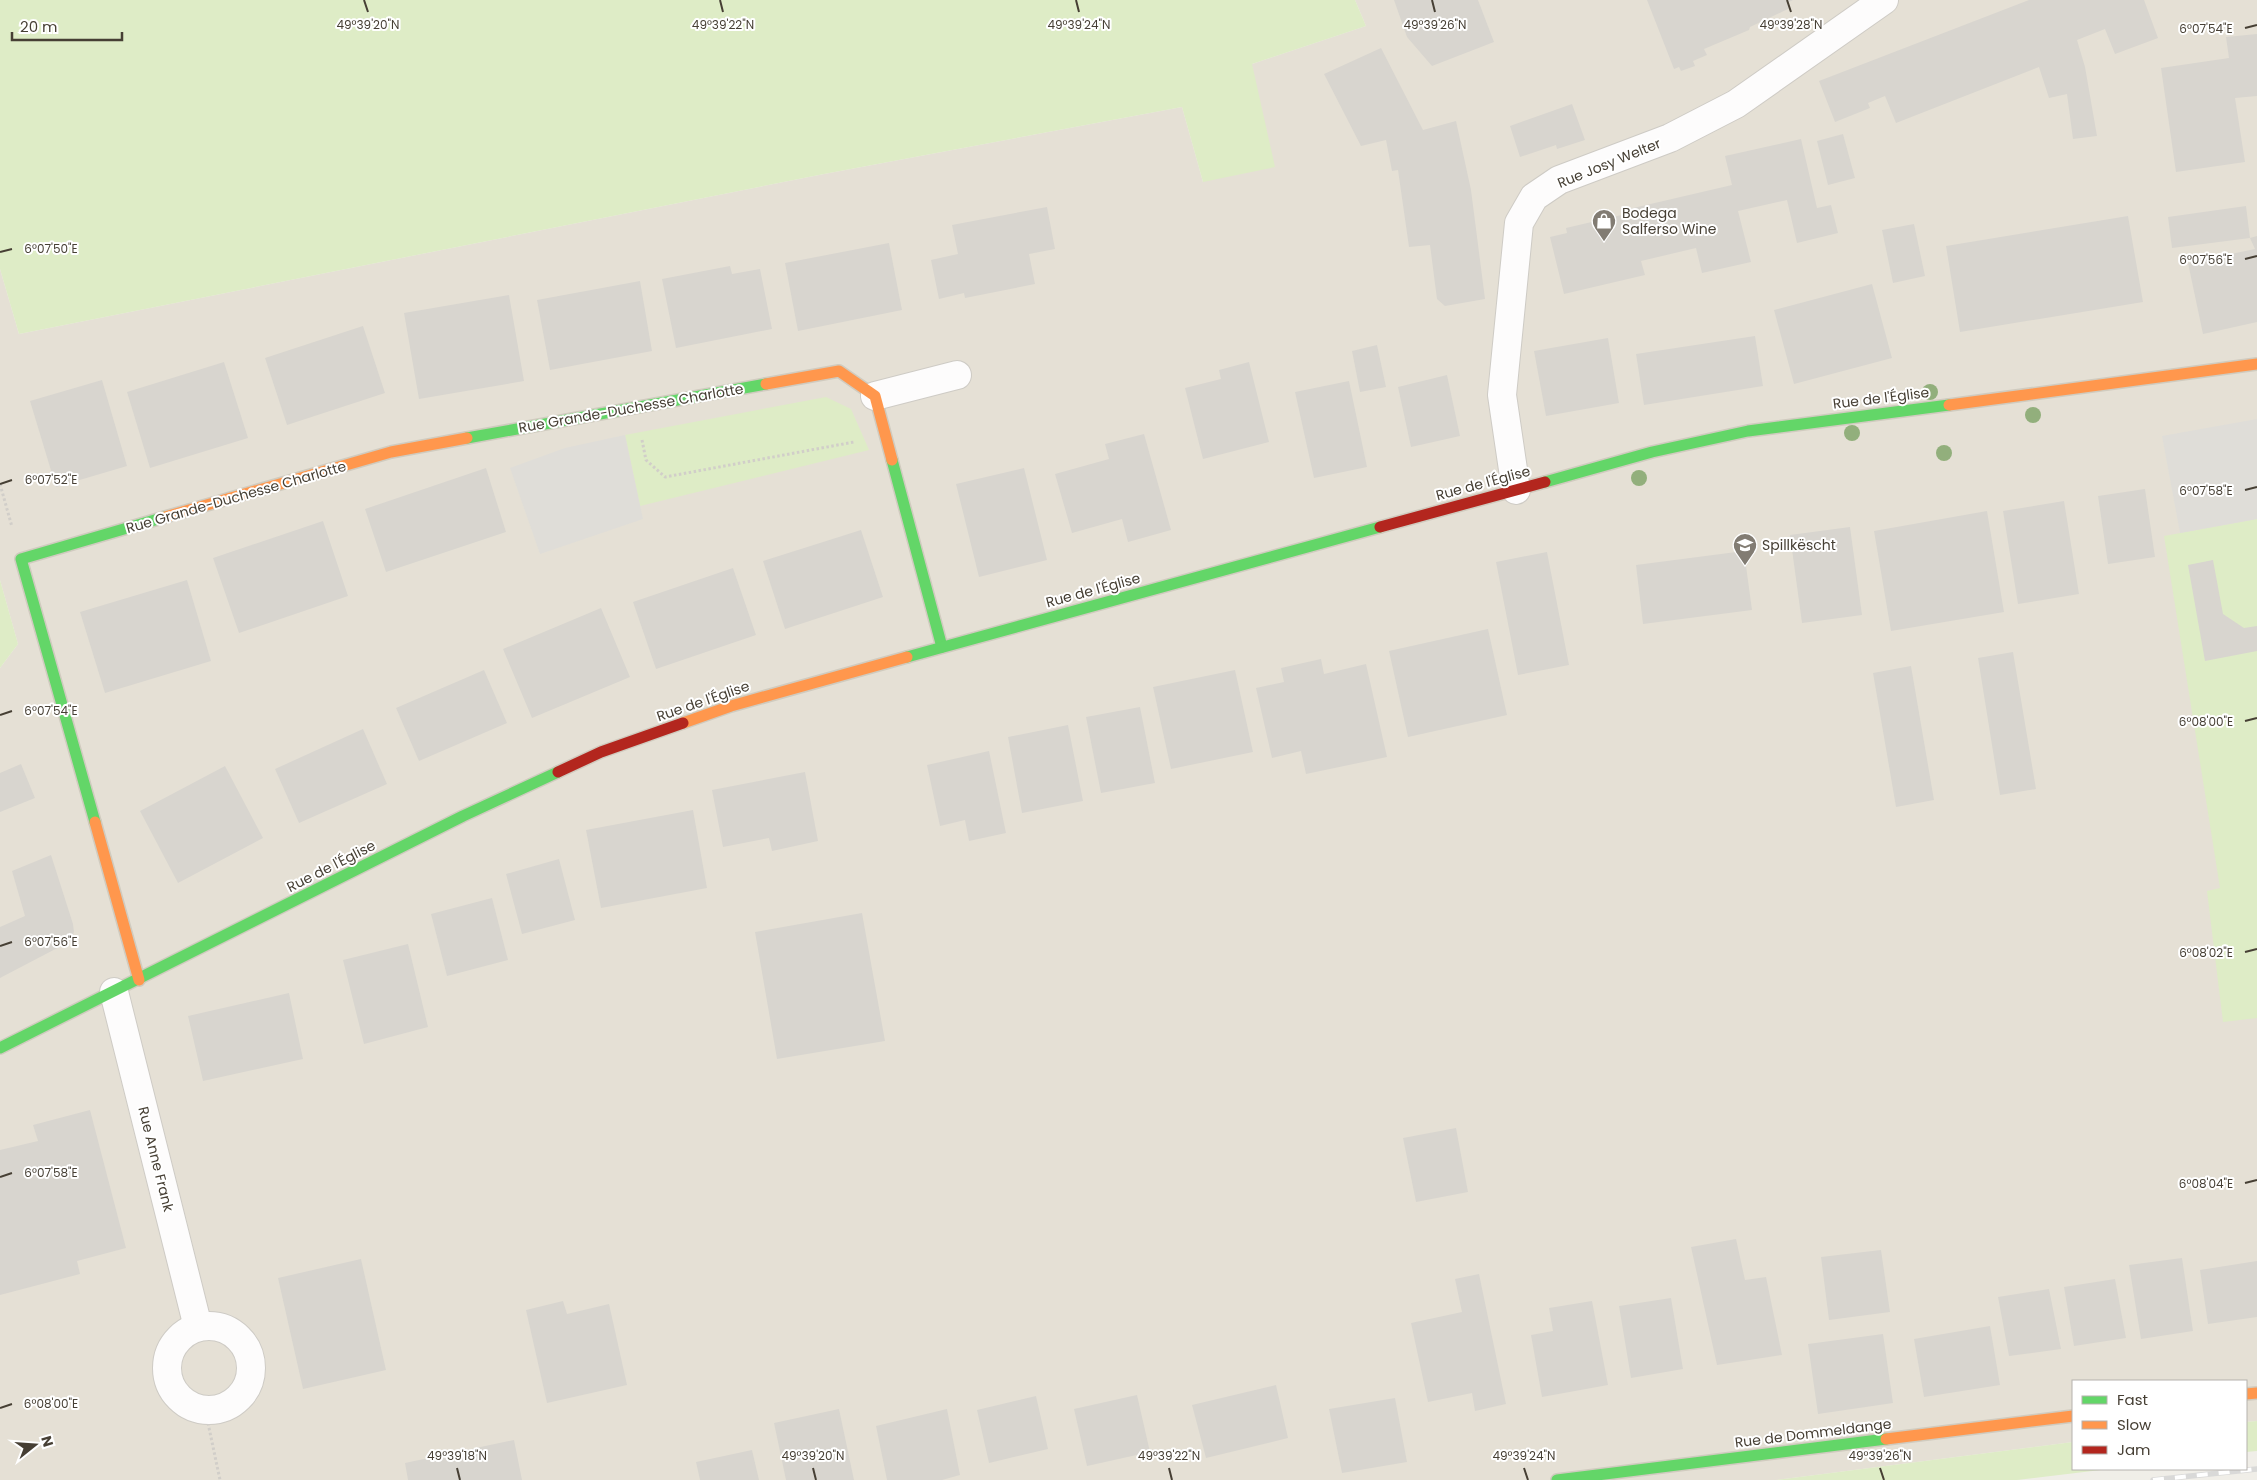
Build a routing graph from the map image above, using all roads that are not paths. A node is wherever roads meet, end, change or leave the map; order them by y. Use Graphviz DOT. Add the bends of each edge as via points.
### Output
graph roads {
  1 [pos="1884,0"];
  2 [pos="2257,364"];
  3 [pos="957,375"];
  4 [pos="875,396"];
  5 [pos="1516,490"];
  6 [pos="942,647"];
  7 [pos="139,980"];
  8 [pos="114,992"];
  9 [pos="0,1048"];
  10 [pos="198,1327"];
  11 [pos="2072,1416"];
  12 [pos="1557,1480"];
  1 -- 5 [label="street, Rue Josy Welter" via="1736,104 1670,138 1559,180 1534,197 1519,223 1502,395"];
  2 -- 5 [label="street, Rue de l'Église" via="1748,431 1652,452"];
  3 -- 4 [label="street"];
  4 -- 6 [label="street"];
  4 -- 7 [label="street, Rue Grande-Duchesse Charlotte" via="839,370 391,452 21,559"];
  5 -- 6 [label="street, Rue de l'Église"];
  6 -- 7 [label="street, Rue de l'Église" via="730,706 601,752 462,816"];
  7 -- 8 [label="street, Rue de l'Église"];
  8 -- 9 [label="street, Rue de l'Église"];
  8 -- 10 [label="street, Rue Anne Frank"];
  11 -- 12 [label="street, Rue de Dommeldange"];
}
